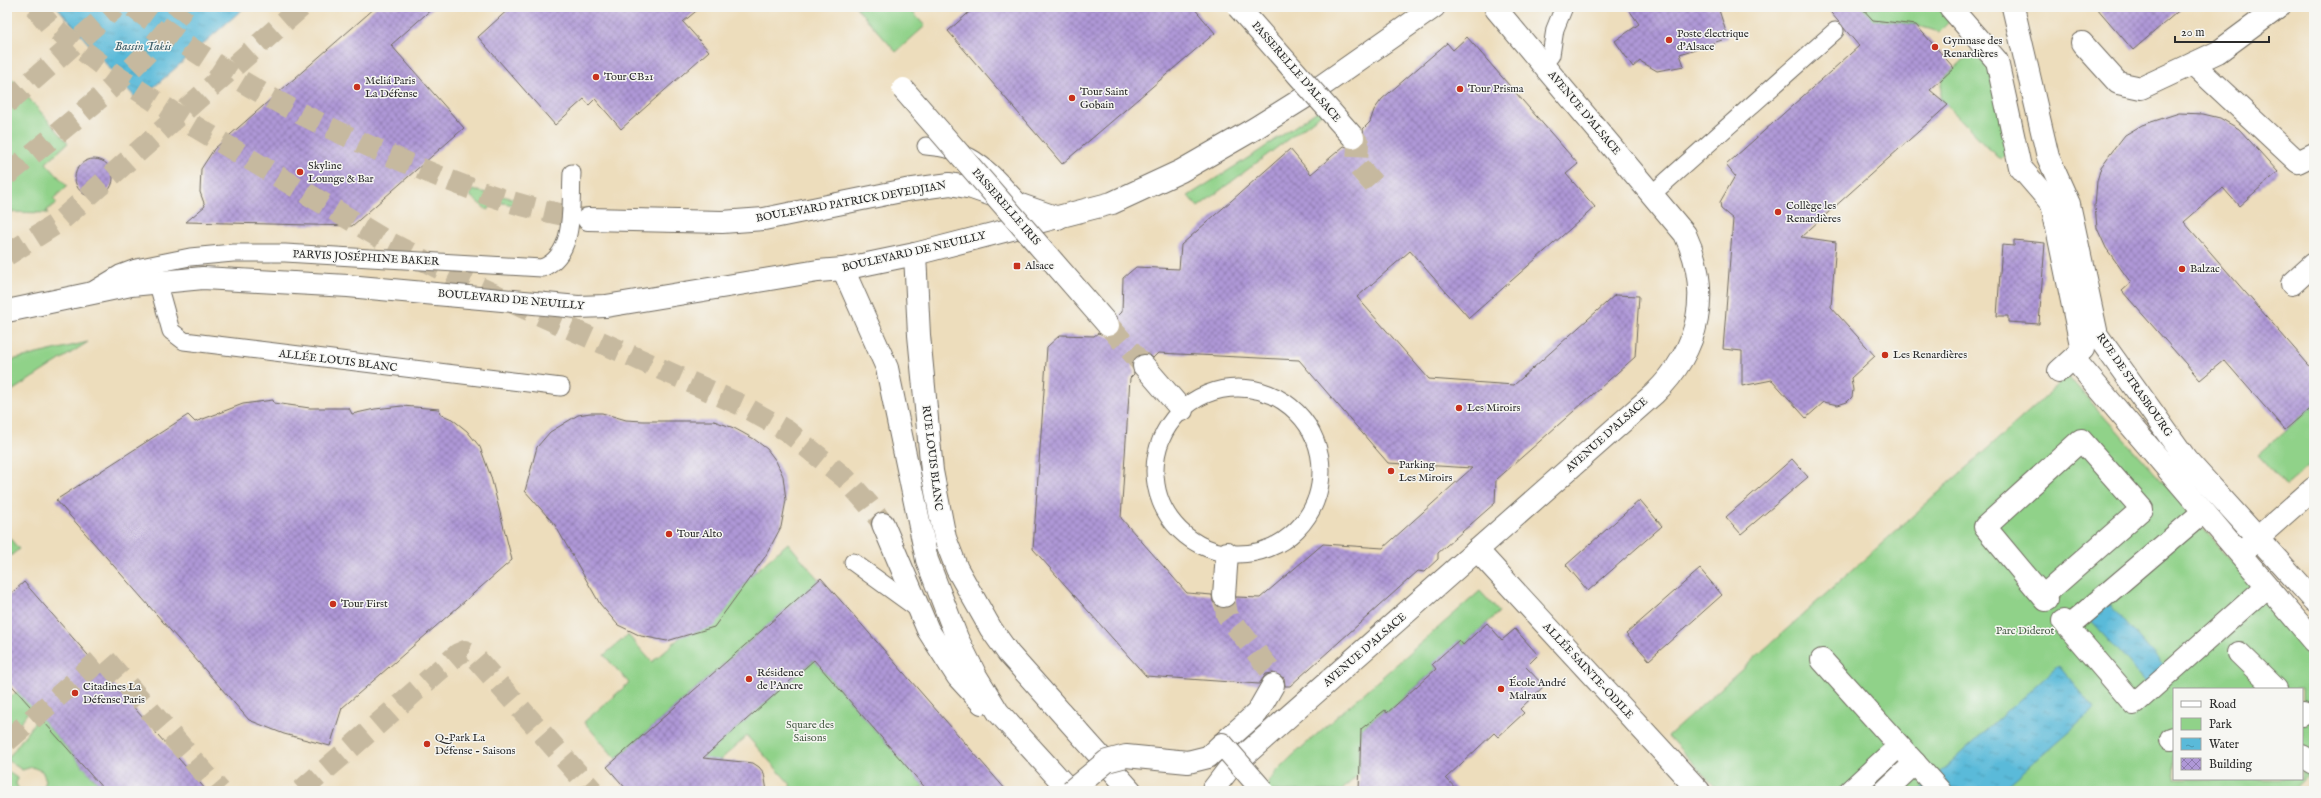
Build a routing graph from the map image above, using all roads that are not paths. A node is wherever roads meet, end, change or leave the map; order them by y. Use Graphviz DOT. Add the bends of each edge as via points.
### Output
graph roads {
  1 [pos="1238,7"];
  2 [pos="1564,7"];
  3 [pos="1950,7"];
  4 [pos="2013,7"];
  5 [pos="2278,7"];
  6 [pos="1434,8"];
  7 [pos="1496,8"];
  8 [pos="1835,31"];
  9 [pos="2082,43"];
  10 [pos="2193,64"];
  11 [pos="1543,65"];
  12 [pos="903,90"];
  13 [pos="1353,137"];
  14 [pos="926,146"];
  15 [pos="2314,154"];
  16 [pos="572,173"];
  17 [pos="1652,194"];
  18 [pos="1023,206"];
  19 [pos="1058,218"];
  20 [pos="588,219"];
  21 [pos="915,254"];
  22 [pos="2314,264"];
  23 [pos="844,269"];
  24 [pos="157,281"];
  25 [pos="2292,284"];
  26 [pos="89,292"];
  27 [pos="7,311"];
  28 [pos="1108,325"];
  29 [pos="2078,354"];
  30 [pos="1144,366"];
  31 [pos="561,387"];
  32 [pos="1182,410"];
  33 [pos="2314,488"];
  34 [pos="2203,512"];
  35 [pos="883,524"];
  36 [pos="2257,538"];
  37 [pos="1477,550"];
  38 [pos="1227,553"];
  39 [pos="2239,554"];
  40 [pos="853,562"];
  41 [pos="2266,587"];
  42 [pos="1224,596"];
  43 [pos="2044,598"];
  44 [pos="2314,600"];
  45 [pos="918,609"];
  46 [pos="2314,641"];
  47 [pos="2239,653"];
  48 [pos="1822,660"];
  49 [pos="1273,685"];
  50 [pos="2165,688"];
  51 [pos="2275,688"];
  52 [pos="1222,744"];
  53 [pos="1899,746"];
  54 [pos="1035,753"];
  55 [pos="2303,757"];
  56 [pos="1915,763"];
  57 [pos="2314,763"];
  58 [pos="1935,786"];
  59 [pos="1070,791"];
  60 [pos="1131,791"];
  61 [pos="1212,791"];
  62 [pos="1263,791"];
  63 [pos="1698,791"];
  64 [pos="1850,791"];
  65 [pos="1885,791"];
  1 -- 13 [label="street, PASSERELLE D'ALSACE, bridge"];
  2 -- 11 [label="lane" via="1555,29 1551,55"];
  3 -- 29 [label="street" via="1997,61 2020,167 2052,204"];
  4 -- 29 [label="street, RUE DE STRASBOURG" via="2048,157 2069,204"];
  5 -- 10 [label="street" via="2218,52"];
  6 -- 19 [label="street" via="1310,94 1180,171 1112,203"];
  7 -- 11 [label="street, AVENUE D'ALSACE"];
  8 -- 17 [label="lane"];
  9 -- 10 [label="street" via="2118,82 2141,88"];
  10 -- 15 [label="street" via="2298,162"];
  11 -- 17 [label="street, AVENUE D'ALSACE"];
  12 -- 28 [label="street, PASSERELLE IRIS, bridge"];
  14 -- 18 [label="lane" via="952,149 975,159"];
  16 -- 26 [label="lane, PARVIS JOSÉPHINE BAKER" via="566,242 552,263 542,268 285,253 233,253 190,257 136,268"];
  17 -- 37 [label="street, AVENUE D'ALSACE" via="1685,234 1698,268 1700,287 1697,317 1683,359 1654,394"];
  18 -- 19 [label="street, BOULEVARD PATRICK DEVEDJIAN"];
  18 -- 20 [label="street, BOULEVARD PATRICK DEVEDJIAN" via="972,188 950,184 906,190 764,219 722,222"];
  19 -- 21 [label="street, BOULEVARD DE NEUILLY"];
  21 -- 23 [label="street, BOULEVARD DE NEUILLY"];
  21 -- 60 [label="street, RUE LOUIS BLANC" via="919,335 932,471 945,538 957,569 991,629 1009,654"];
  22 -- 25 [label="street"];
  23 -- 24 [label="street, BOULEVARD DE NEUILLY" via="818,271 642,302 578,307 348,286 203,278"];
  23 -- 54 [label="street, RUE LOUIS BLANC" via="887,368 920,532 927,560 945,608 957,638 998,712"];
  24 -- 26 [label="street, BOULEVARD DE NEUILLY"];
  24 -- 31 [label="lane, ALLÉE LOUIS BLANC" via="171,332 184,341"];
  26 -- 27 [label="street, BOULEVARD DE NEUILLY"];
  29 -- 34 [label="street"];
  29 -- 36 [label="street, RUE DE STRASBOURG" via="2186,459"];
  30 -- 32 [label="street"];
  32 -- 38 [label="lane" via="1167,429 1157,452 1155,477 1161,502 1173,523 1192,540"];
  32 -- 38 [label="lane" via="1200,397 1221,389 1243,388 1265,392 1285,402 1301,417 1317,446 1321,468 1318,490 1311,510 1298,528 1280,542 1260,551"];
  33 -- 36 [label="street"];
  34 -- 39 [label="street"];
  34 -- 50 [label="street" via="2065,624 2134,704"];
  35 -- 45 [label="street, RUE LOUIS BLANC"];
  36 -- 39 [label="street"];
  36 -- 44 [label="street, RUE DE STRASBOURG"];
  37 -- 61 [label="street, AVENUE D'ALSACE" via="1228,770"];
  37 -- 63 [label="street, ALLÉE SAINTE-ODILE"];
  38 -- 42 [label="street"];
  39 -- 41 [label="street"];
  40 -- 45 [label="lane"];
  41 -- 46 [label="street"];
  41 -- 50 [label="street"];
  43 -- 43 [label="street" via="1985,527 2081,440 2142,509"];
  45 -- 54 [label="street, RUE LOUIS BLANC" via="941,653 958,677"];
  47 -- 51 [label="street"];
  48 -- 53 [label="street"];
  49 -- 52 [label="street" via="1257,713"];
  52 -- 59 [label="street, bridge" via="1208,757 1188,762 1126,756 1107,760"];
  52 -- 62 [label="street, bridge"];
  53 -- 56 [label="street"];
  53 -- 64 [label="street"];
  54 -- 59 [label="street, RUE LOUIS BLANC"];
  55 -- 57 [label="street"];
  56 -- 58 [label="street"];
  56 -- 65 [label="street"];
}
